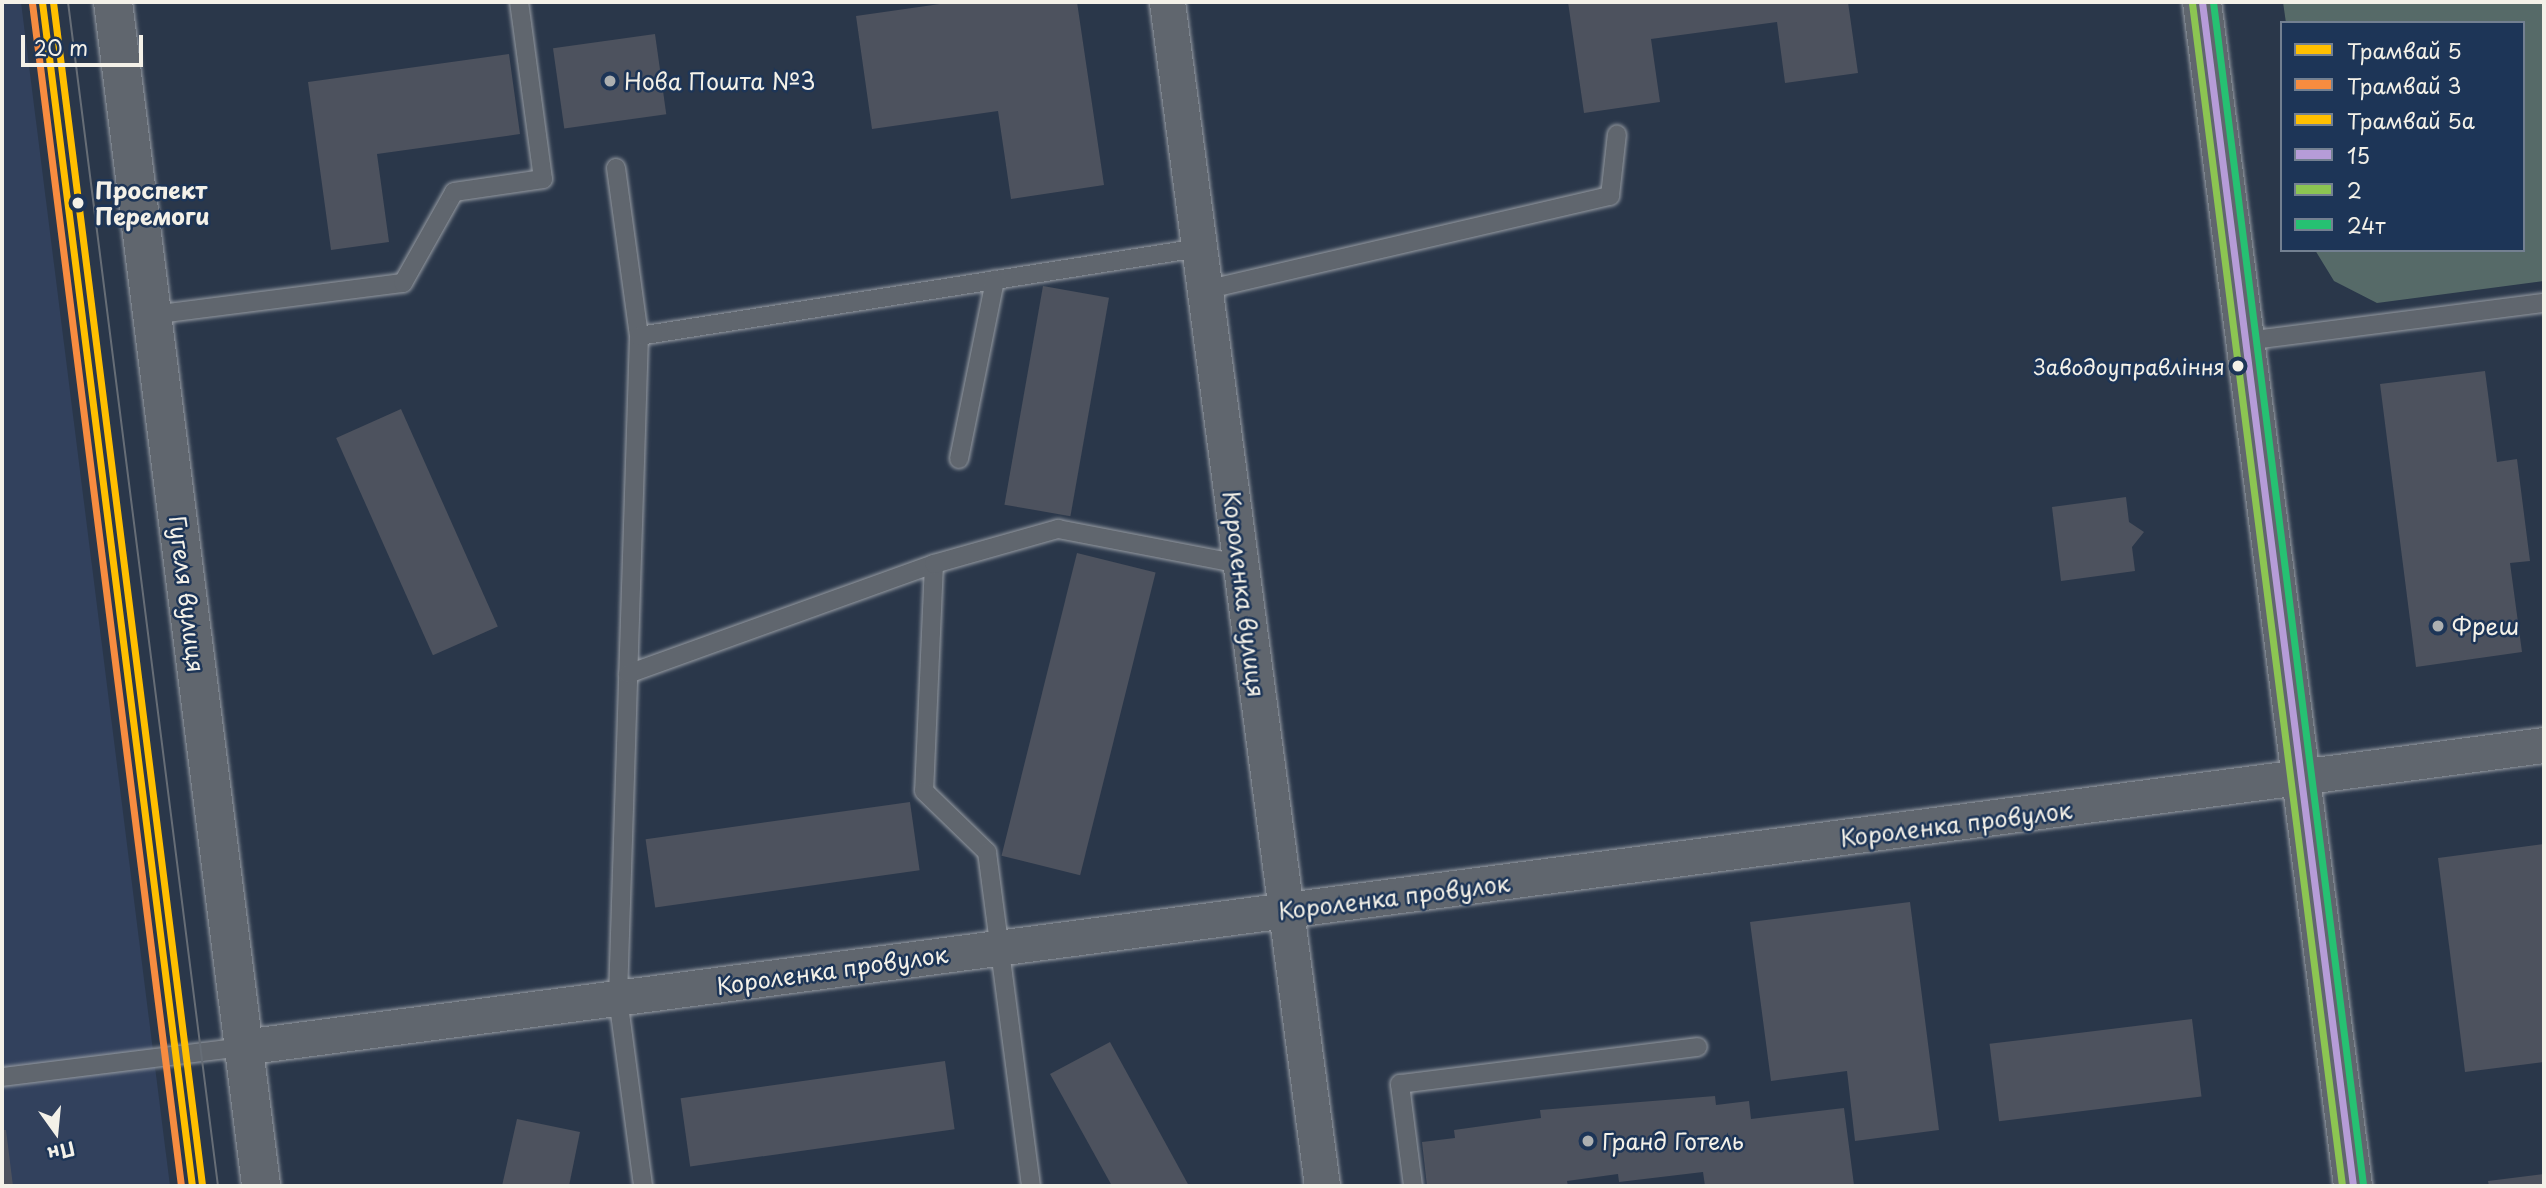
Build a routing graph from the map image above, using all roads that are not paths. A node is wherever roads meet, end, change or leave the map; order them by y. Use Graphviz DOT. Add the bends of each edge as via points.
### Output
graph roads {
  1 [pos="113,2"];
  2 [pos="519,2"];
  3 [pos="1167,2"];
  4 [pos="2202,2"];
  5 [pos="1617,134"];
  6 [pos="616,168"];
  7 [pos="1199,248"];
  8 [pos="995,281"];
  9 [pos="1205,290"];
  10 [pos="2544,303"];
  11 [pos="152,315"];
  12 [pos="639,336"];
  13 [pos="2246,341"];
  14 [pos="959,459"];
  15 [pos="934,564"];
  16 [pos="1240,565"];
  17 [pos="628,674"];
  18 [pos="2544,746"];
  19 [pos="2301,779"];
  20 [pos="1286,911"];
  21 [pos="1000,948"];
  22 [pos="618,998"];
  23 [pos="243,1046"];
  24 [pos="1698,1047"];
  25 [pos="2,1077"];
  26 [pos="261,1186"];
  27 [pos="643,1186"];
  28 [pos="1031,1186"];
  29 [pos="1322,1186"];
  30 [pos="1413,1186"];
  31 [pos="2353,1186"];
  1 -- 11 [label="street, Гугеля вулиця"];
  2 -- 11 [label="lane" via="543,179 454,192 403,283"];
  3 -- 7 [label="street, Короленка вулиця"];
  4 -- 13 [label="street"];
  5 -- 9 [label="lane" via="1610,196"];
  6 -- 12 [label="lane"];
  7 -- 8 [label="lane"];
  7 -- 9 [label="street, Короленка вулиця"];
  8 -- 12 [label="lane"];
  8 -- 14 [label="lane"];
  9 -- 16 [label="street, Короленка вулиця"];
  10 -- 13 [label="lane"];
  11 -- 23 [label="street, Гугеля вулиця"];
  12 -- 17 [label="lane"];
  13 -- 19 [label="street"];
  15 -- 16 [label="lane" via="1058,529"];
  15 -- 17 [label="lane"];
  15 -- 21 [label="lane" via="924,791 987,852"];
  16 -- 20 [label="street, Короленка вулиця"];
  17 -- 22 [label="lane"];
  18 -- 19 [label="street, Короленка провулок"];
  19 -- 20 [label="street, Короленка провулок"];
  19 -- 31 [label="street"];
  20 -- 21 [label="street, Короленка провулок"];
  20 -- 29 [label="street, Короленка вулиця"];
  21 -- 22 [label="street, Короленка провулок"];
  21 -- 28 [label="lane"];
  22 -- 23 [label="street, Короленка провулок"];
  22 -- 27 [label="lane"];
  23 -- 25 [label="lane"];
  23 -- 26 [label="street, Гугеля вулиця"];
  24 -- 30 [label="lane" via="1400,1084"];
}
